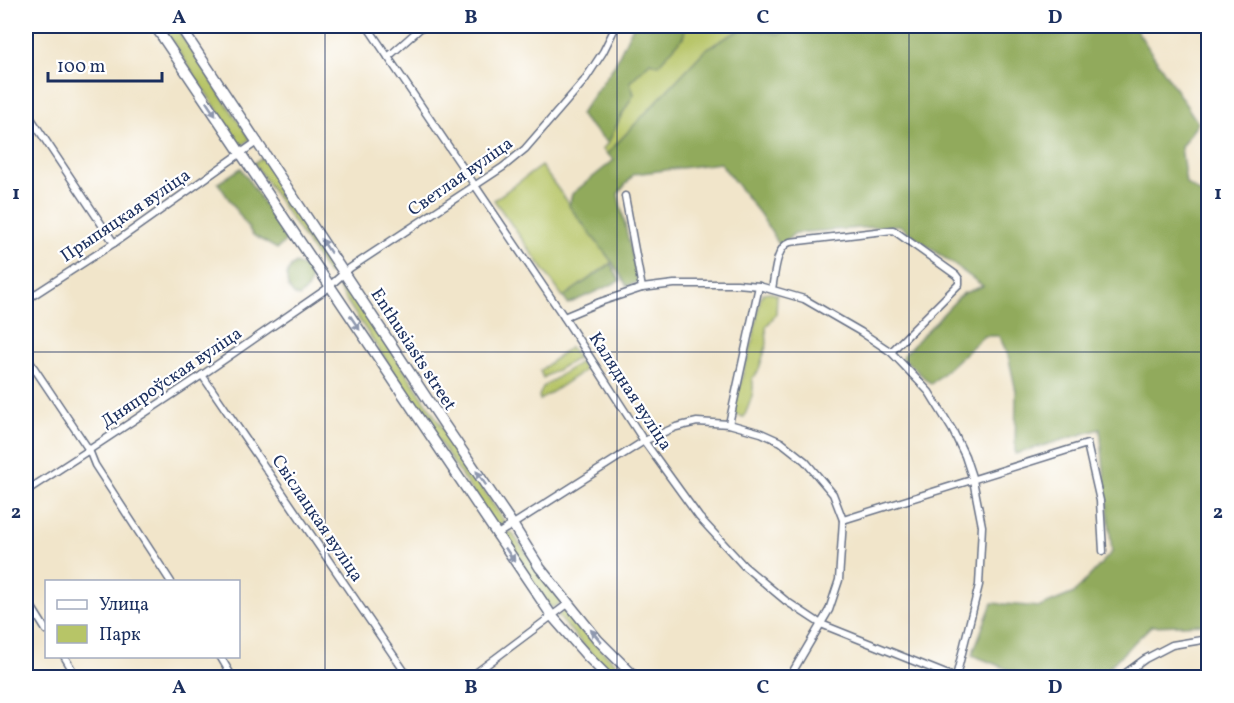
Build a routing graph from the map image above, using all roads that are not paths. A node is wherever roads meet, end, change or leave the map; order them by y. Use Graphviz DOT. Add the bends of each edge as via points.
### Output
graph roads {
  1 [pos="155,26"];
  2 [pos="180,26"];
  3 [pos="367,26"];
  4 [pos="423,26"];
  5 [pos="616,26"];
  6 [pos="388,57"];
  7 [pos="26,111"];
  8 [pos="258,141"];
  9 [pos="242,154"];
  10 [pos="475,186"];
  11 [pos="625,196"];
  12 [pos="114,243"];
  13 [pos="345,273"];
  14 [pos="331,286"];
  15 [pos="759,286"];
  16 [pos="642,288"];
  17 [pos="772,289"];
  18 [pos="26,300"];
  19 [pos="564,317"];
  20 [pos="891,352"];
  21 [pos="26,356"];
  22 [pos="202,375"];
  23 [pos="729,424"];
  24 [pos="644,441"];
  25 [pos="89,450"];
  26 [pos="973,480"];
  27 [pos="26,491"];
  28 [pos="843,520"];
  29 [pos="513,525"];
  30 [pos="496,535"];
  31 [pos="1103,551"];
  32 [pos="170,580"];
  33 [pos="26,598"];
  34 [pos="569,603"];
  35 [pos="552,616"];
  36 [pos="821,624"];
  37 [pos="45,628"];
  38 [pos="1209,639"];
  39 [pos="65,658"];
  40 [pos="220,658"];
  41 [pos="956,677"];
  42 [pos="77,678"];
  43 [pos="233,678"];
  44 [pos="408,678"];
  45 [pos="469,678"];
  46 [pos="609,678"];
  47 [pos="636,678"];
  48 [pos="789,678"];
  49 [pos="1119,678"];
  1 -- 9 [label="street, Enthusiasts street, one-way"];
  2 -- 8 [label="street, Enthusiasts street"];
  3 -- 6 [label="street, Калядная вуліца"];
  4 -- 6 [label="street"];
  5 -- 10 [label="street, Светлая вуліца" via="584,81 525,149"];
  6 -- 10 [label="street, Калядная вуліца"];
  7 -- 12 [label="street"];
  8 -- 9 [label="street, Прыпяцкая вуліца"];
  13 -- 8 [label="street, Enthusiasts street, one-way"];
  9 -- 12 [label="street, Прыпяцкая вуліца"];
  9 -- 14 [label="street, Enthusiasts street"];
  10 -- 13 [label="street, Светлая вуліца"];
  10 -- 19 [label="street, Калядная вуліца"];
  11 -- 16 [label="street"];
  12 -- 18 [label="street, Прыпяцкая вуліца"];
  13 -- 14 [label="street, Светлая вуліца"];
  29 -- 13 [label="street, Enthusiasts street, one-way"];
  14 -- 22 [label="street, Дняпроўская вуліца"];
  14 -- 30 [label="street, Enthusiasts street, one-way"];
  15 -- 16 [label="street" via="684,284"];
  15 -- 17 [label="street"];
  15 -- 23 [label="street"];
  16 -- 19 [label="street"];
  17 -- 20 [label="street" via="804,299"];
  17 -- 20 [label="street" via="784,244 893,230 956,274 959,284"];
  19 -- 24 [label="street, Калядная вуліца"];
  20 -- 26 [label="street" via="929,392 965,456"];
  21 -- 25 [label="street"];
  22 -- 25 [label="street, Дняпроўская вуліца"];
  22 -- 44 [label="street, Свіслацкая вуліца"];
  23 -- 24 [label="street" via="697,422"];
  23 -- 28 [label="street" via="781,442 805,461 833,494"];
  24 -- 29 [label="street"];
  24 -- 36 [label="street, Калядная вуліца" via="699,517 744,566"];
  25 -- 27 [label="street, Дняпроўская вуліца"];
  25 -- 32 [label="street"];
  26 -- 28 [label="street"];
  26 -- 31 [label="street" via="1087,444 1100,501"];
  26 -- 41 [label="street" via="982,526 979,585"];
  28 -- 36 [label="street" via="839,580"];
  29 -- 30 [label="street"];
  29 -- 34 [label="street, Enthusiasts street" via="540,568"];
  30 -- 35 [label="street, Enthusiasts street, one-way"];
  33 -- 37 [label="street"];
  34 -- 35 [label="street"];
  47 -- 34 [label="street, Enthusiasts street, one-way" via="598,640"];
  35 -- 45 [label="street"];
  35 -- 46 [label="street, Enthusiasts street"];
  36 -- 41 [label="street, Калядная вуліца"];
  36 -- 48 [label="street"];
  38 -- 49 [label="street" via="1172,645"];
  39 -- 42 [label="street"];
  40 -- 43 [label="street"];
}
